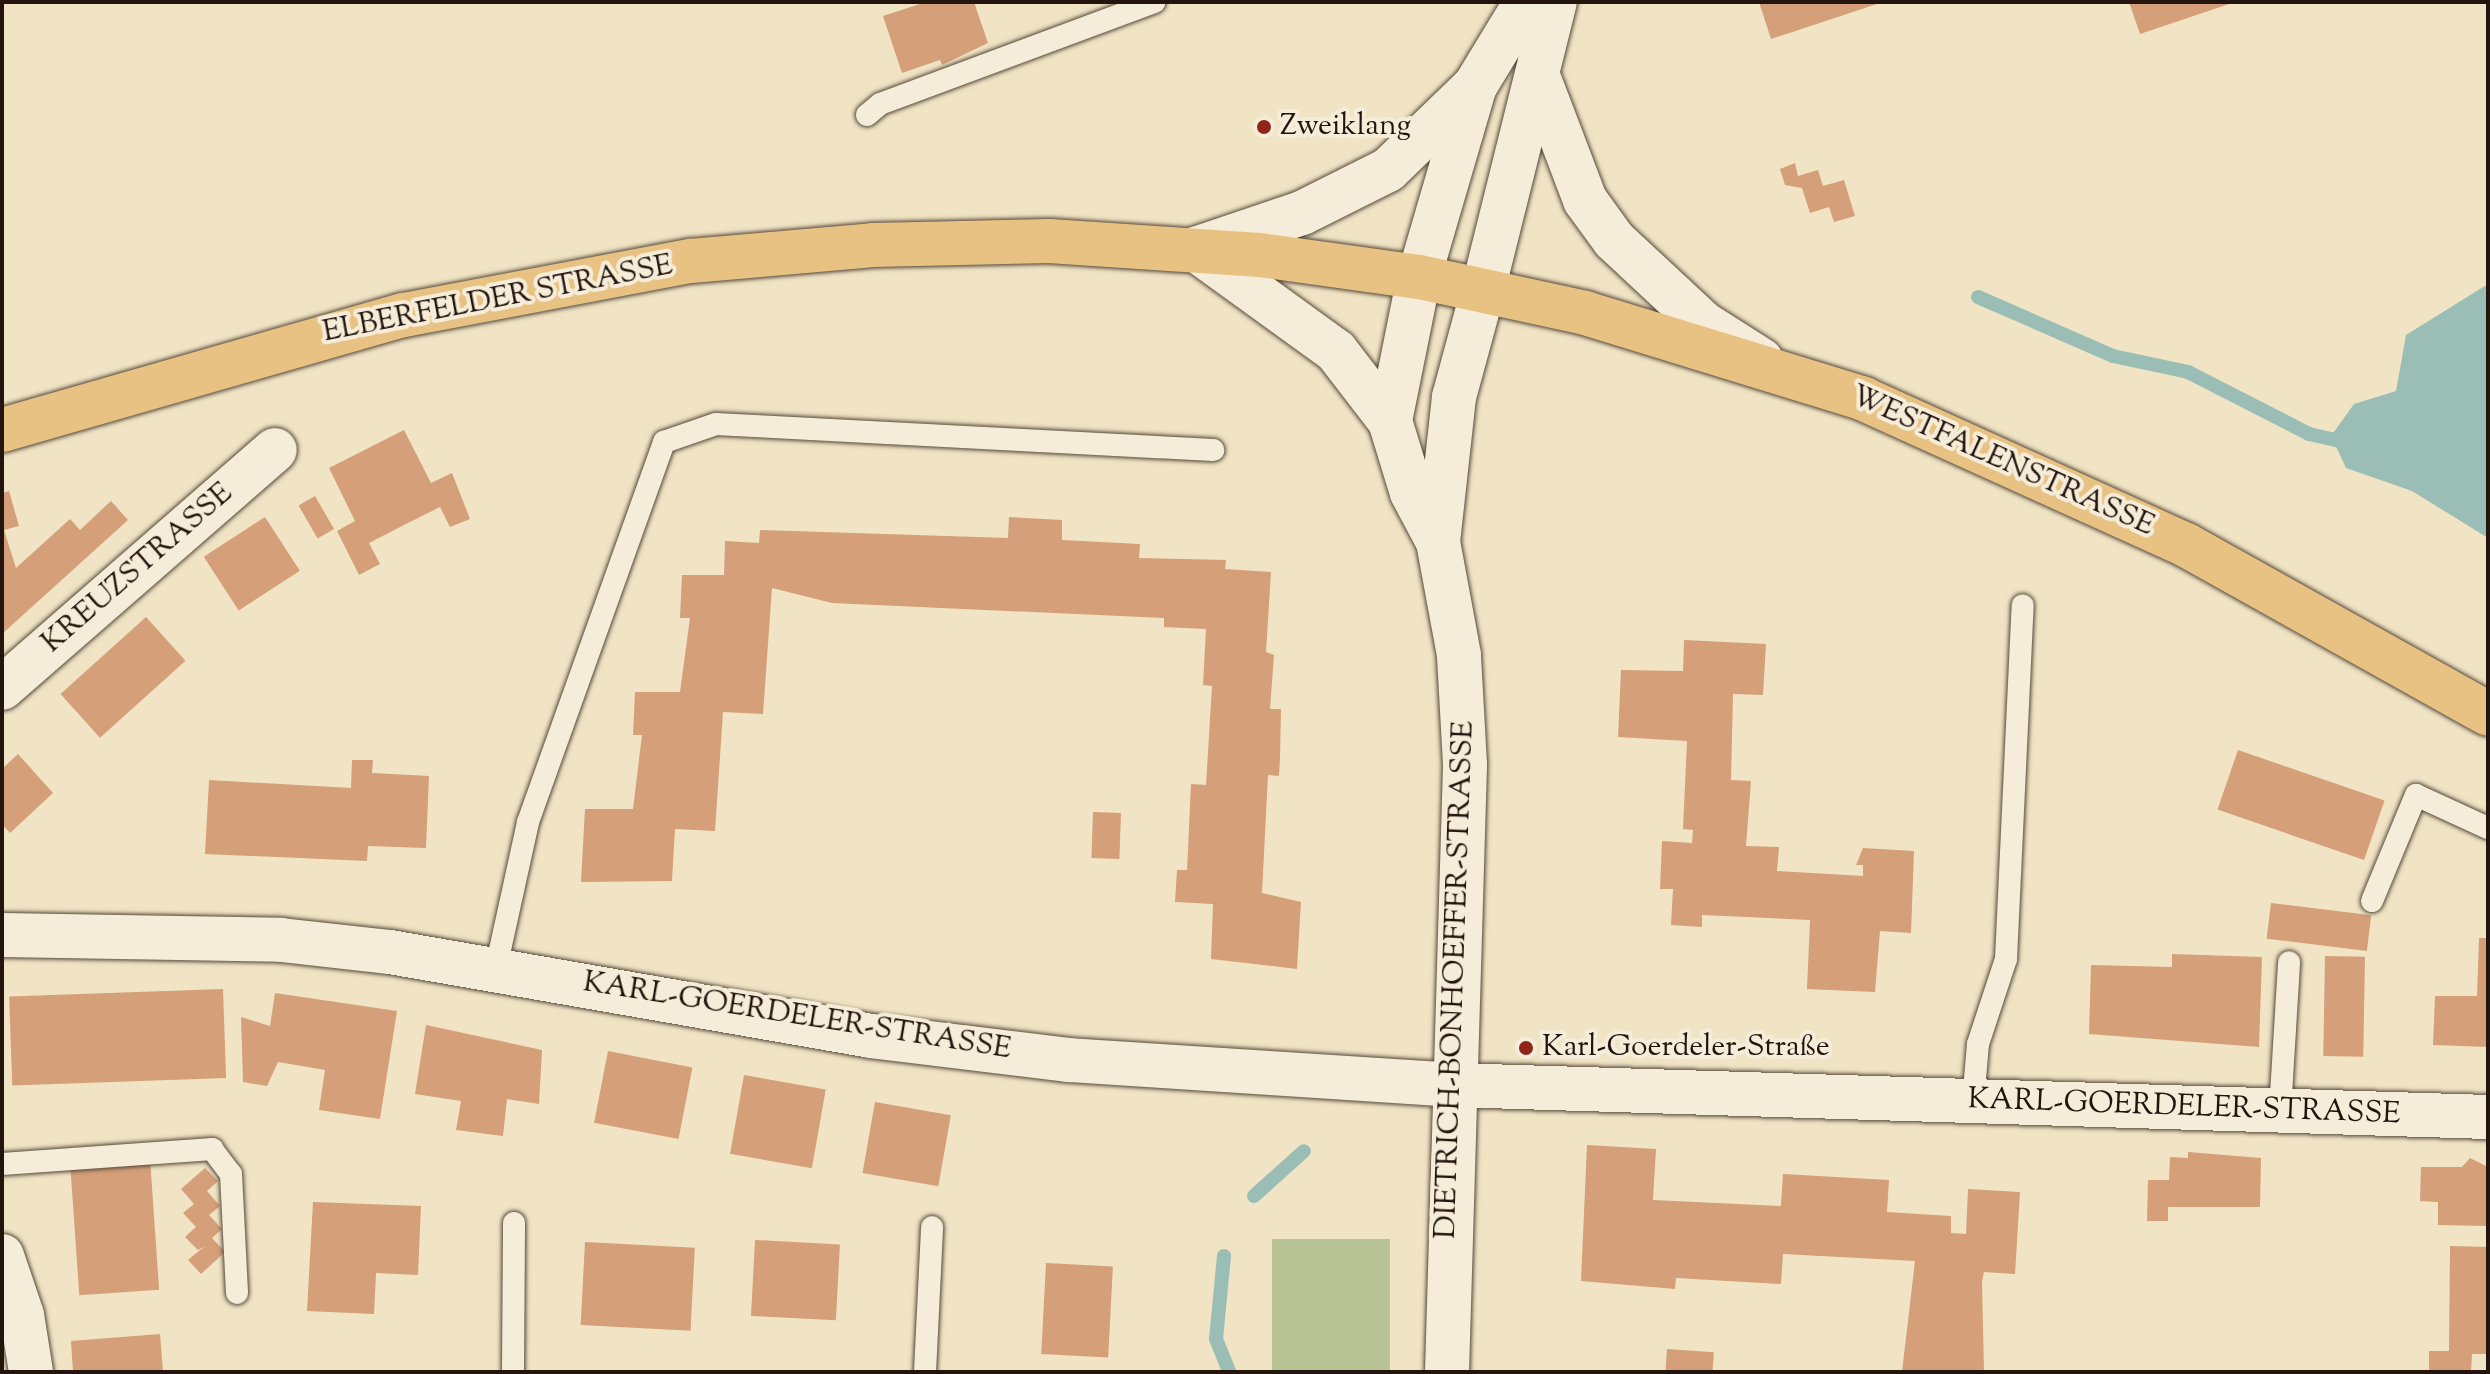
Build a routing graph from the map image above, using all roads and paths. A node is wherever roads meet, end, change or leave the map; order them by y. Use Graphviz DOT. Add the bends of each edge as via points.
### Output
graph roads {
  1 [pos="1155,2"];
  2 [pos="1526,2"];
  3 [pos="1555,2"];
  4 [pos="1538,76"];
  5 [pos="1475,86"];
  6 [pos="867,115"];
  7 [pos="1195,249"];
  8 [pos="1419,277"];
  9 [pos="1483,290"];
  10 [pos="1767,364"];
  11 [pos="1390,421"];
  12 [pos="2,430"];
  13 [pos="275,450"];
  14 [pos="1213,450"];
  15 [pos="1438,542"];
  16 [pos="2023,605"];
  17 [pos="2,688"];
  18 [pos="2488,714"];
  19 [pos="2488,828"];
  20 [pos="2372,901"];
  21 [pos="2,935"];
  22 [pos="2289,962"];
  23 [pos="496,968"];
  24 [pos="1453,1085"];
  25 [pos="1973,1102"];
  26 [pos="2280,1111"];
  27 [pos="2488,1117"];
  28 [pos="2,1164"];
  29 [pos="514,1223"];
  30 [pos="932,1227"];
  31 [pos="2,1256"];
  32 [pos="237,1293"];
  33 [pos="31,1372"];
  34 [pos="513,1372"];
  35 [pos="925,1372"];
  36 [pos="1447,1372"];
  1 -- 6 [label="lane" via="880,104"];
  2 -- 5 [label="street"];
  3 -- 4 [label="street, DIETRICH-BONHOEFFER-STRASSE"];
  4 -- 9 [label="street, DIETRICH-BONHOEFFER-STRASSE"];
  4 -- 10 [label="street" via="1585,200 1614,240 1703,323"];
  5 -- 7 [label="street" via="1388,170 1302,213"];
  5 -- 8 [label="street, DIETRICH-BONHOEFFER-STRASSE"];
  7 -- 8 [label="main road, ELBERFELDER STRASSE"];
  7 -- 11 [label="street" via="1336,351"];
  7 -- 12 [label="main road, ELBERFELDER STRASSE" via="1049,241 873,245 622,271 282,345"];
  8 -- 9 [label="main road, ELBERFELDER STRASSE"];
  8 -- 11 [label="street, DIETRICH-BONHOEFFER-STRASSE"];
  9 -- 10 [label="main road, WESTFALENSTRASSE"];
  9 -- 15 [label="street, DIETRICH-BONHOEFFER-STRASSE" via="1454,397"];
  10 -- 18 [label="main road, WESTFALENSTRASSE" via="2034,470 2314,613"];
  11 -- 15 [label="street, DIETRICH-BONHOEFFER-STRASSE" via="1412,493"];
  13 -- 17 [label="street, KREUZSTRASSE"];
  14 -- 23 [label="lane" via="716,424 664,442 528,822"];
  15 -- 24 [label="street, DIETRICH-BONHOEFFER-STRASSE" via="1465,736"];
  16 -- 25 [label="lane" via="2006,959 1978,1044"];
  19 -- 20 [label="lane" via="2416,795"];
  21 -- 23 [label="street, KARL-GOERDELER-STRASSE" via="281,940"];
  22 -- 26 [label="lane"];
  23 -- 24 [label="street, KARL-GOERDELER-STRASSE" via="972,1050"];
  24 -- 25 [label="street, KARL-GOERDELER-STRASSE"];
  24 -- 36 [label="street, DIETRICH-BONHOEFFER-STRASSE"];
  25 -- 26 [label="street, KARL-GOERDELER-STRASSE"];
  26 -- 27 [label="street, KARL-GOERDELER-STRASSE"];
  28 -- 32 [label="lane" via="212,1149 231,1174"];
  29 -- 34 [label="lane"];
  30 -- 35 [label="lane"];
  31 -- 33 [label="street"];
}
